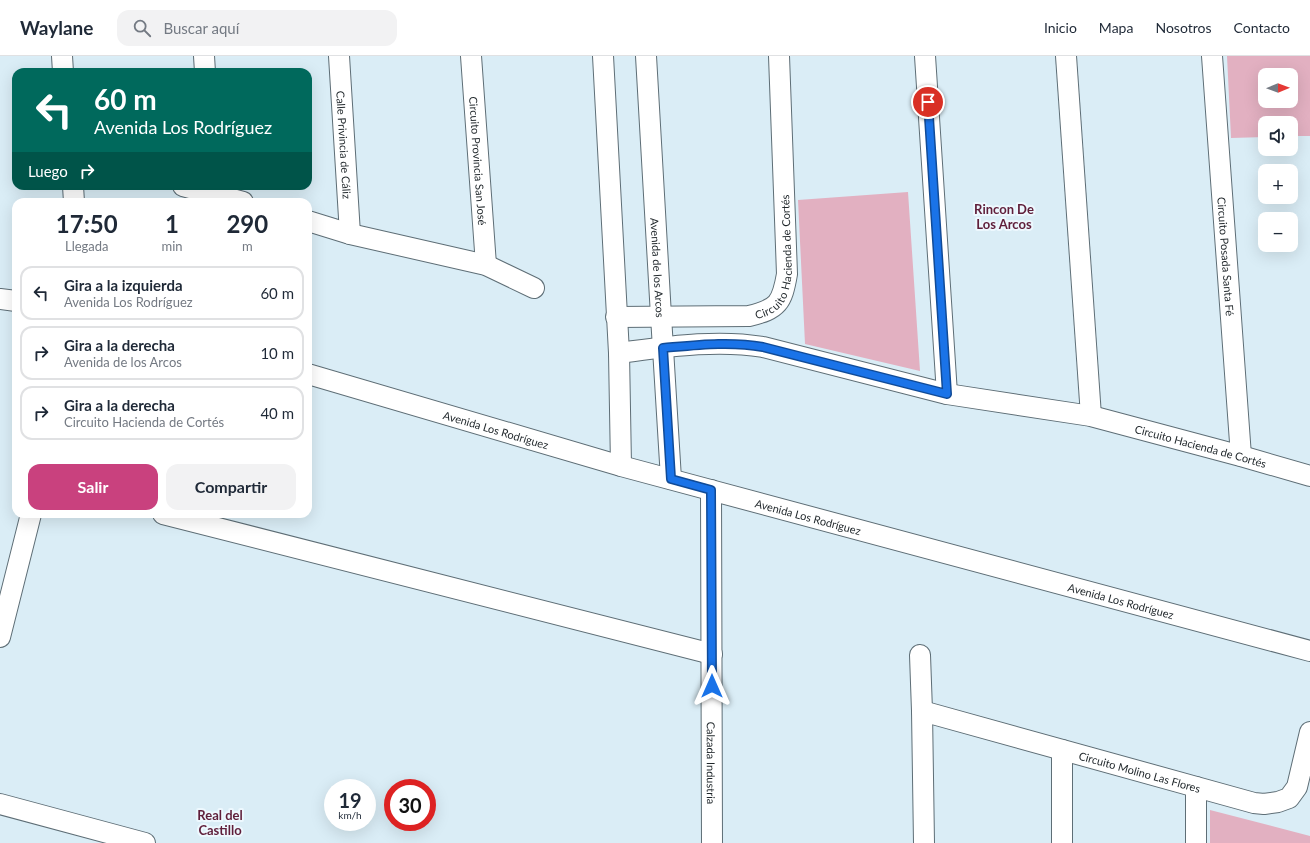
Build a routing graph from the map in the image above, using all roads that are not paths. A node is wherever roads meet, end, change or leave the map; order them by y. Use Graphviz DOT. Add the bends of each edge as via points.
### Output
graph roads {
  1 [pos="62,56"];
  2 [pos="204,56"];
  3 [pos="339,56"];
  4 [pos="471,56"];
  5 [pos="603,56"];
  6 [pos="646,56"];
  7 [pos="779,56"];
  8 [pos="925,56"];
  9 [pos="1066,56"];
  10 [pos="1212,56"];
  11 [pos="63,68"];
  12 [pos="205,68"];
  13 [pos="214,190"];
  14 [pos="233,198"];
  15 [pos="312,223"];
  16 [pos="350,234"];
  17 [pos="486,265"];
  18 [pos="534,288"];
  19 [pos="0,299"];
  20 [pos="12,300"];
  21 [pos="661,316"];
  22 [pos="616,317"];
  23 [pos="663,348"];
  24 [pos="618,353"];
  25 [pos="312,375"];
  26 [pos="947,394"];
  27 [pos="1091,416"];
  28 [pos="1241,456"];
  29 [pos="621,466"];
  30 [pos="1310,476"];
  31 [pos="671,479"];
  32 [pos="711,490"];
  33 [pos="30,518"];
  34 [pos="179,518"];
  35 [pos="0,637"];
  36 [pos="1310,651"];
  37 [pos="712,654"];
  38 [pos="920,655"];
  39 [pos="922,711"];
  40 [pos="1310,732"];
  41 [pos="1062,750"];
  42 [pos="1196,787"];
  43 [pos="0,804"];
  44 [pos="145,843"];
  45 [pos="712,843"];
  46 [pos="924,843"];
  47 [pos="1062,843"];
  48 [pos="1196,843"];
  1 -- 11 [label="street"];
  2 -- 12 [label="street"];
  3 -- 16 [label="street, Calle Privincia de Cáliz"];
  4 -- 17 [label="street, Circuito Provincia San José"];
  5 -- 22 [label="street"];
  6 -- 21 [label="street, Avenida de los Arcos"];
  7 -- 21 [label="street, Circuito Hacienda de Cortés" via="787,274 780,300 765,312 749,316"];
  8 -- 26 [label="street"];
  9 -- 27 [label="street"];
  10 -- 28 [label="street, Circuito Posada Santa Fé"];
  13 -- 14 [label="street"];
  15 -- 16 [label="street"];
  16 -- 17 [label="street"];
  17 -- 18 [label="street"];
  19 -- 20 [label="street"];
  21 -- 22 [label="street, Circuito Hacienda de Cortés"];
  21 -- 23 [label="street, Avenida de los Arcos"];
  22 -- 24 [label="street"];
  23 -- 24 [label="street, Circuito Hacienda de Cortés"];
  23 -- 26 [label="street, Circuito Hacienda de Cortés" via="724,343 763,347"];
  23 -- 31 [label="street, Avenida de los Arcos"];
  24 -- 29 [label="street"];
  25 -- 29 [label="street, Avenida Los Rodríguez"];
  26 -- 27 [label="street, Circuito Hacienda de Cortés"];
  27 -- 28 [label="street, Circuito Hacienda de Cortés"];
  28 -- 30 [label="street, Circuito Hacienda de Cortés"];
  29 -- 31 [label="street, Avenida Los Rodríguez"];
  31 -- 32 [label="street, Avenida Los Rodríguez"];
  32 -- 36 [label="street, Avenida Los Rodríguez"];
  32 -- 37 [label="street, Calzada Industria"];
  33 -- 35 [label="street"];
  34 -- 37 [label="street"];
  37 -- 45 [label="street, Calzada Industria"];
  38 -- 39 [label="street"];
  39 -- 41 [label="street, Circuito Molino Las Flores"];
  39 -- 46 [label="street"];
  40 -- 42 [label="street, Circuito Molino Las Flores" via="1297,786 1289,798 1278,802 1254,803"];
  41 -- 42 [label="street, Circuito Molino Las Flores"];
  41 -- 47 [label="street"];
  42 -- 48 [label="street"];
  43 -- 44 [label="street"];
}
